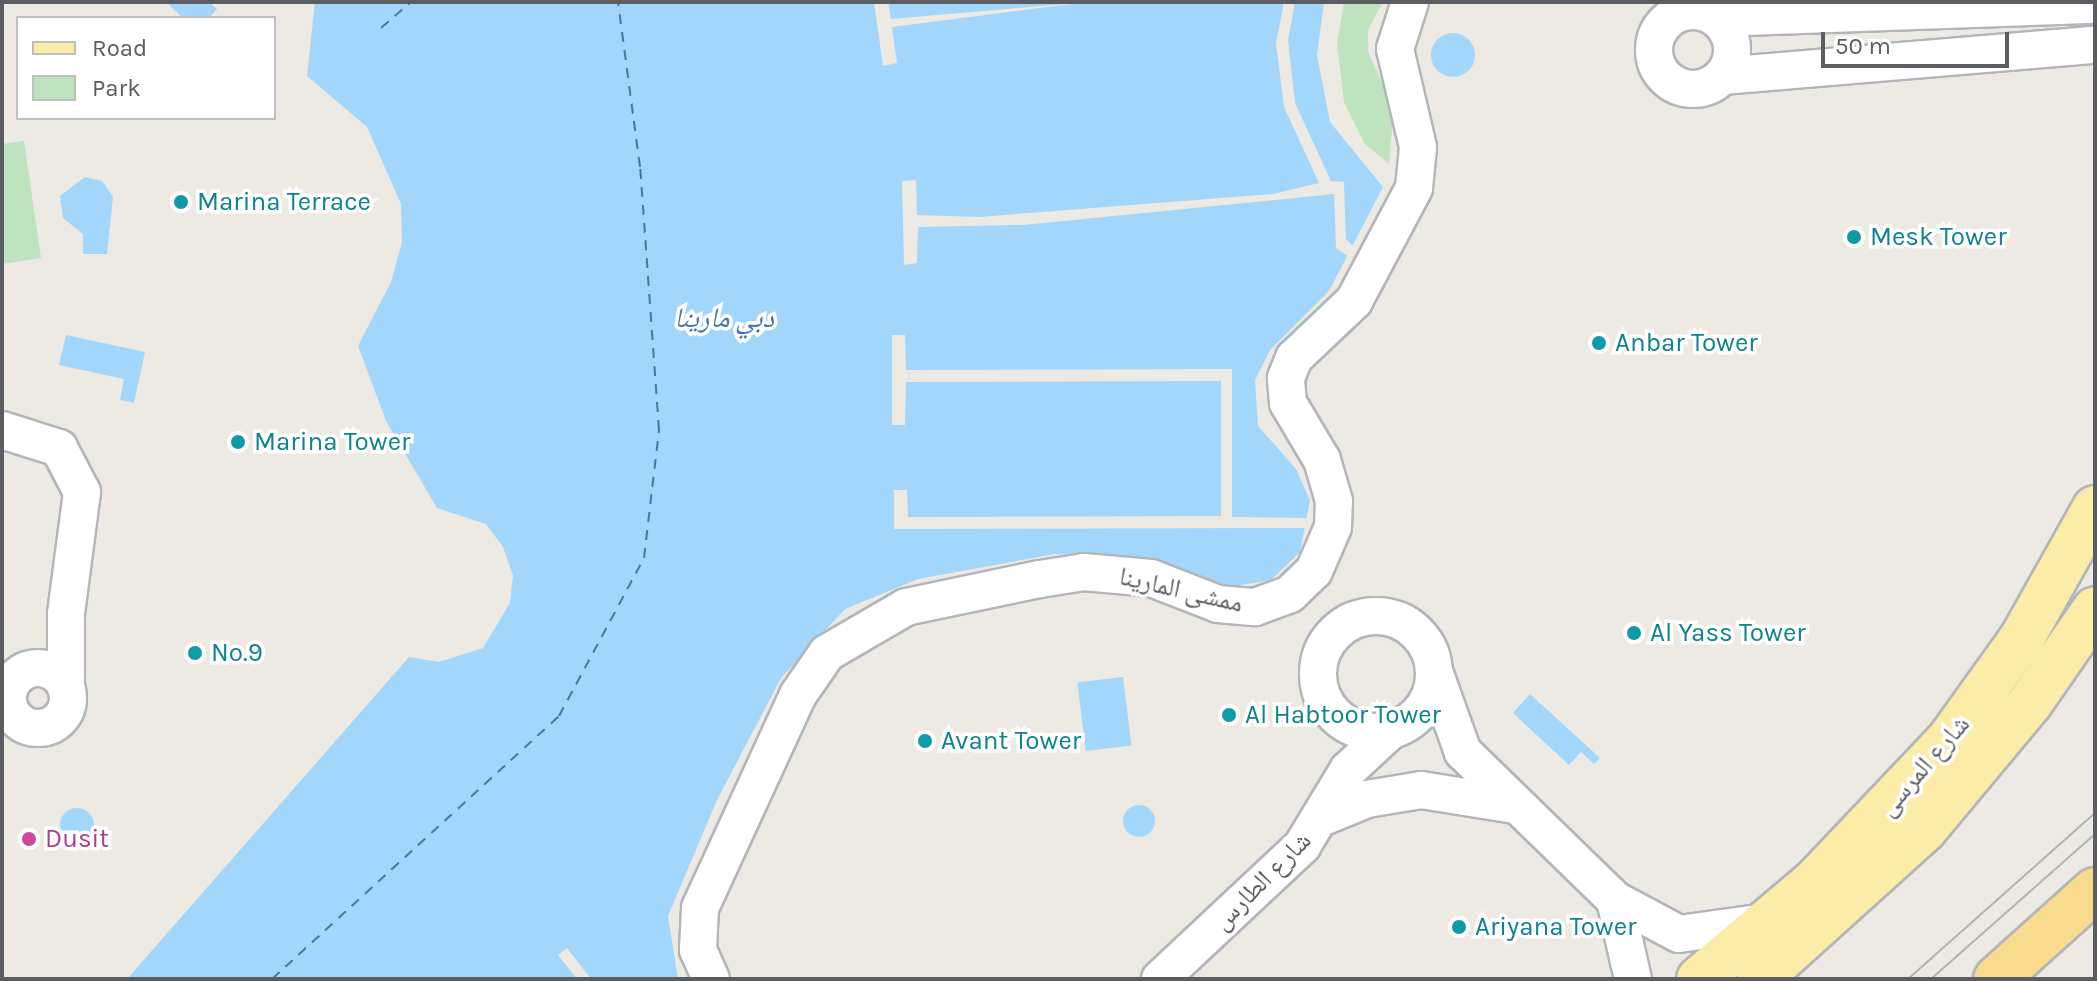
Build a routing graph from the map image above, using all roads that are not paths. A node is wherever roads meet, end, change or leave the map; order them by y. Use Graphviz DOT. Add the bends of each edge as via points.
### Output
graph roads {
  1 [pos="1410,2"];
  2 [pos="2095,5"];
  3 [pos="1717,18"];
  4 [pos="2095,45"];
  5 [pos="1722,76"];
  6 [pos="2,430"];
  7 [pos="2095,508"];
  8 [pos="68,593"];
  9 [pos="2095,609"];
  10 [pos="25,670"];
  11 [pos="1435,674"];
  12 [pos="66,688"];
  13 [pos="1336,716"];
  14 [pos="1394,730"];
  15 [pos="1463,752"];
  16 [pos="1348,770"];
  17 [pos="1518,806"];
  18 [pos="1323,817"];
  19 [pos="2095,890"];
  20 [pos="1615,900"];
  21 [pos="1767,922"];
  22 [pos="711,979"];
  23 [pos="1160,979"];
  24 [pos="1633,979"];
  25 [pos="1699,979"];
  26 [pos="1759,979"];
  27 [pos="1996,979"];
  1 -- 22 [label="street, ممشى المارينا" via="1395,49 1416,136 1414,188 1354,301 1301,350 1286,378 1288,403 1322,460 1334,501 1333,527 1314,571 1273,602 1236,607 1151,578 1069,574 906,607 840,645 798,695 700,908 698,950"];
  2 -- 3 [label="street"];
  3 -- 5 [label="street" via="1732,40"];
  3 -- 5 [label="street" via="1696,10 1669,18 1654,56 1659,71 1686,89"];
  4 -- 5 [label="street"];
  6 -- 8 [label="street" via="45,439 78,475 82,508"];
  7 -- 21 [label="main road, شارع المرسى" via="2022,638 1948,741 1862,836"];
  8 -- 10 [label="street"];
  8 -- 12 [label="street"];
  9 -- 26 [label="main road, شارع المرسى" via="2030,703 1925,829"];
  10 -- 12 [label="street" via="54,673"];
  10 -- 12 [label="street" via="8,693 11,712 26,725 45,726 61,716"];
  11 -- 13 [label="street" via="1428,648 1411,627 1395,619 1360,618 1322,653 1319,687"];
  11 -- 14 [label="street" via="1425,707"];
  11 -- 15 [label="street"];
  13 -- 14 [label="street" via="1371,733"];
  13 -- 16 [label="street"];
  14 -- 15 [label="street"];
  14 -- 16 [label="street, شارع الطارس"];
  15 -- 17 [label="street"];
  16 -- 18 [label="street, شارع الطارس"];
  17 -- 18 [label="street" via="1421,790 1367,799"];
  17 -- 20 [label="street"];
  18 -- 23 [label="street, شارع الطارس"];
  19 -- 27 [label="highway"];
  20 -- 21 [label="street" via="1679,934"];
  20 -- 24 [label="street"];
  21 -- 25 [label="main road, شارع المرسى"];
}
